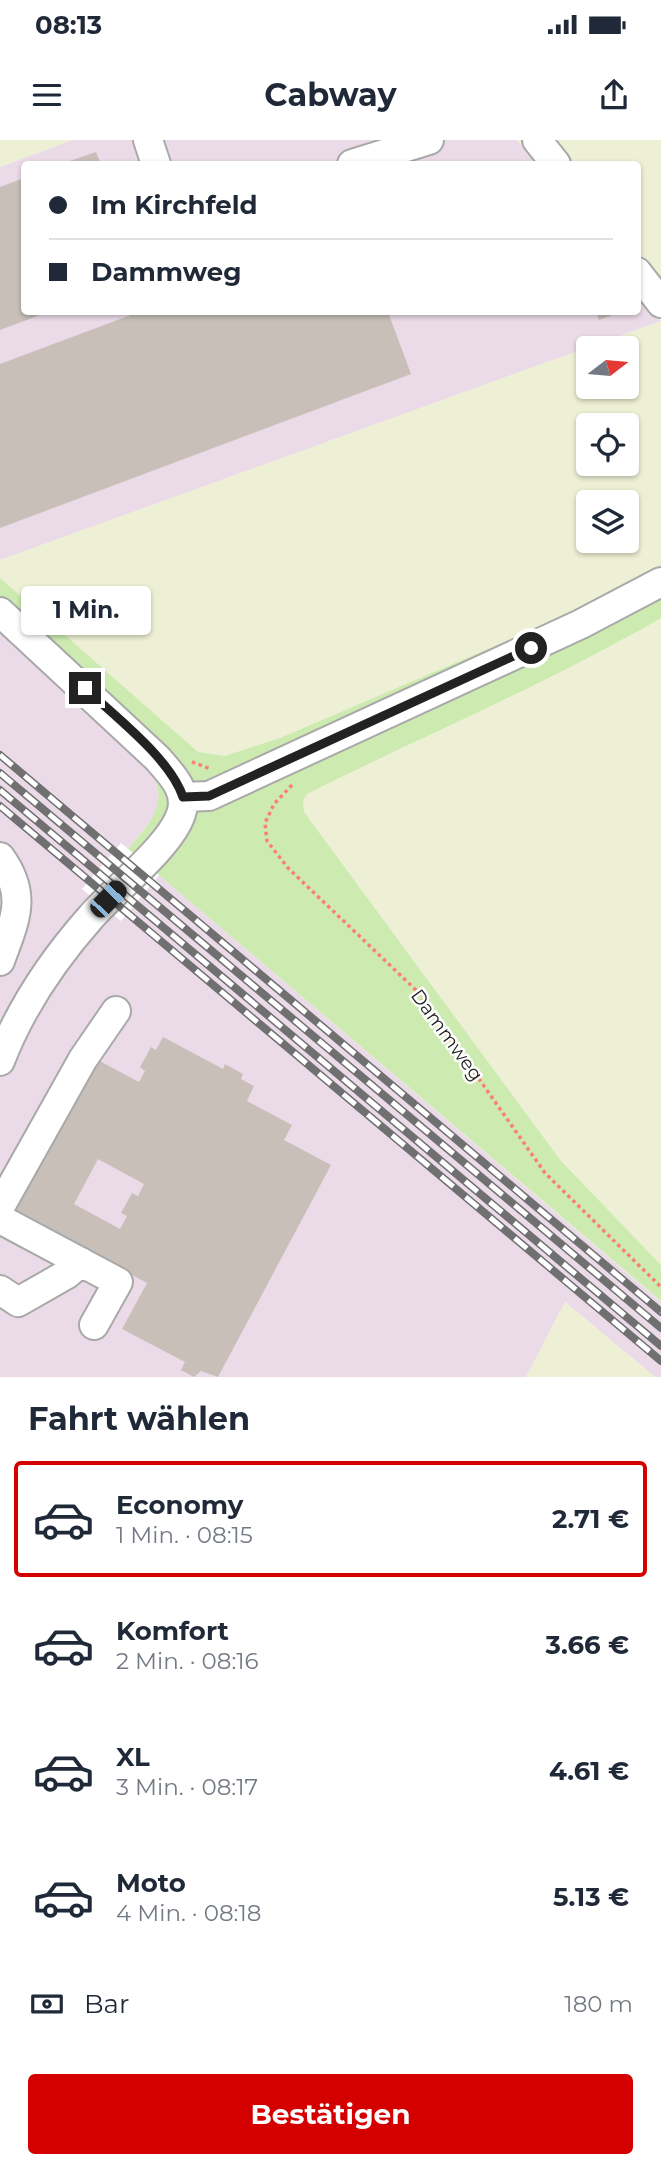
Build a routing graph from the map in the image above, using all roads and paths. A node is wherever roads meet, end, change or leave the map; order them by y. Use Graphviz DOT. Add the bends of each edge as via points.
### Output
graph roads {
  1 [pos="148,140"];
  2 [pos="429,140"];
  3 [pos="537,140"];
  4 [pos="155,161"];
  5 [pos="362,161"];
  6 [pos="554,161"];
  7 [pos="641,277"];
  8 [pos="661,303"];
  9 [pos="661,582"];
  10 [pos="0,611"];
  11 [pos="292,784"];
  12 [pos="183,797"];
  13 [pos="0,856"];
  14 [pos="0,961"];
  15 [pos="116,1011"];
  16 [pos="0,1062"];
  17 [pos="0,1208"];
  18 [pos="0,1219"];
  19 [pos="81,1262"];
  20 [pos="661,1287"];
  21 [pos="0,1290"];
  22 [pos="94,1325"];
  1 -- 4 [label="street"];
  2 -- 5 [label="street"];
  3 -- 6 [label="street"];
  7 -- 8 [label="street"];
  9 -- 12 [label="street" via="582,624 209,796"];
  10 -- 12 [label="street" via="158,758"];
  11 -- 20 [label="path, Dammweg" via="265,823 268,841 288,868 418,992 545,1173"];
  12 -- 16 [label="street" via="181,814 165,840 89,919 32,994"];
  13 -- 14 [label="street" via="11,872 18,905"];
  15 -- 17 [label="street" via="83,1059"];
  18 -- 19 [label="street"];
  19 -- 21 [label="street" via="18,1302"];
  19 -- 22 [label="street" via="118,1282"];
}
